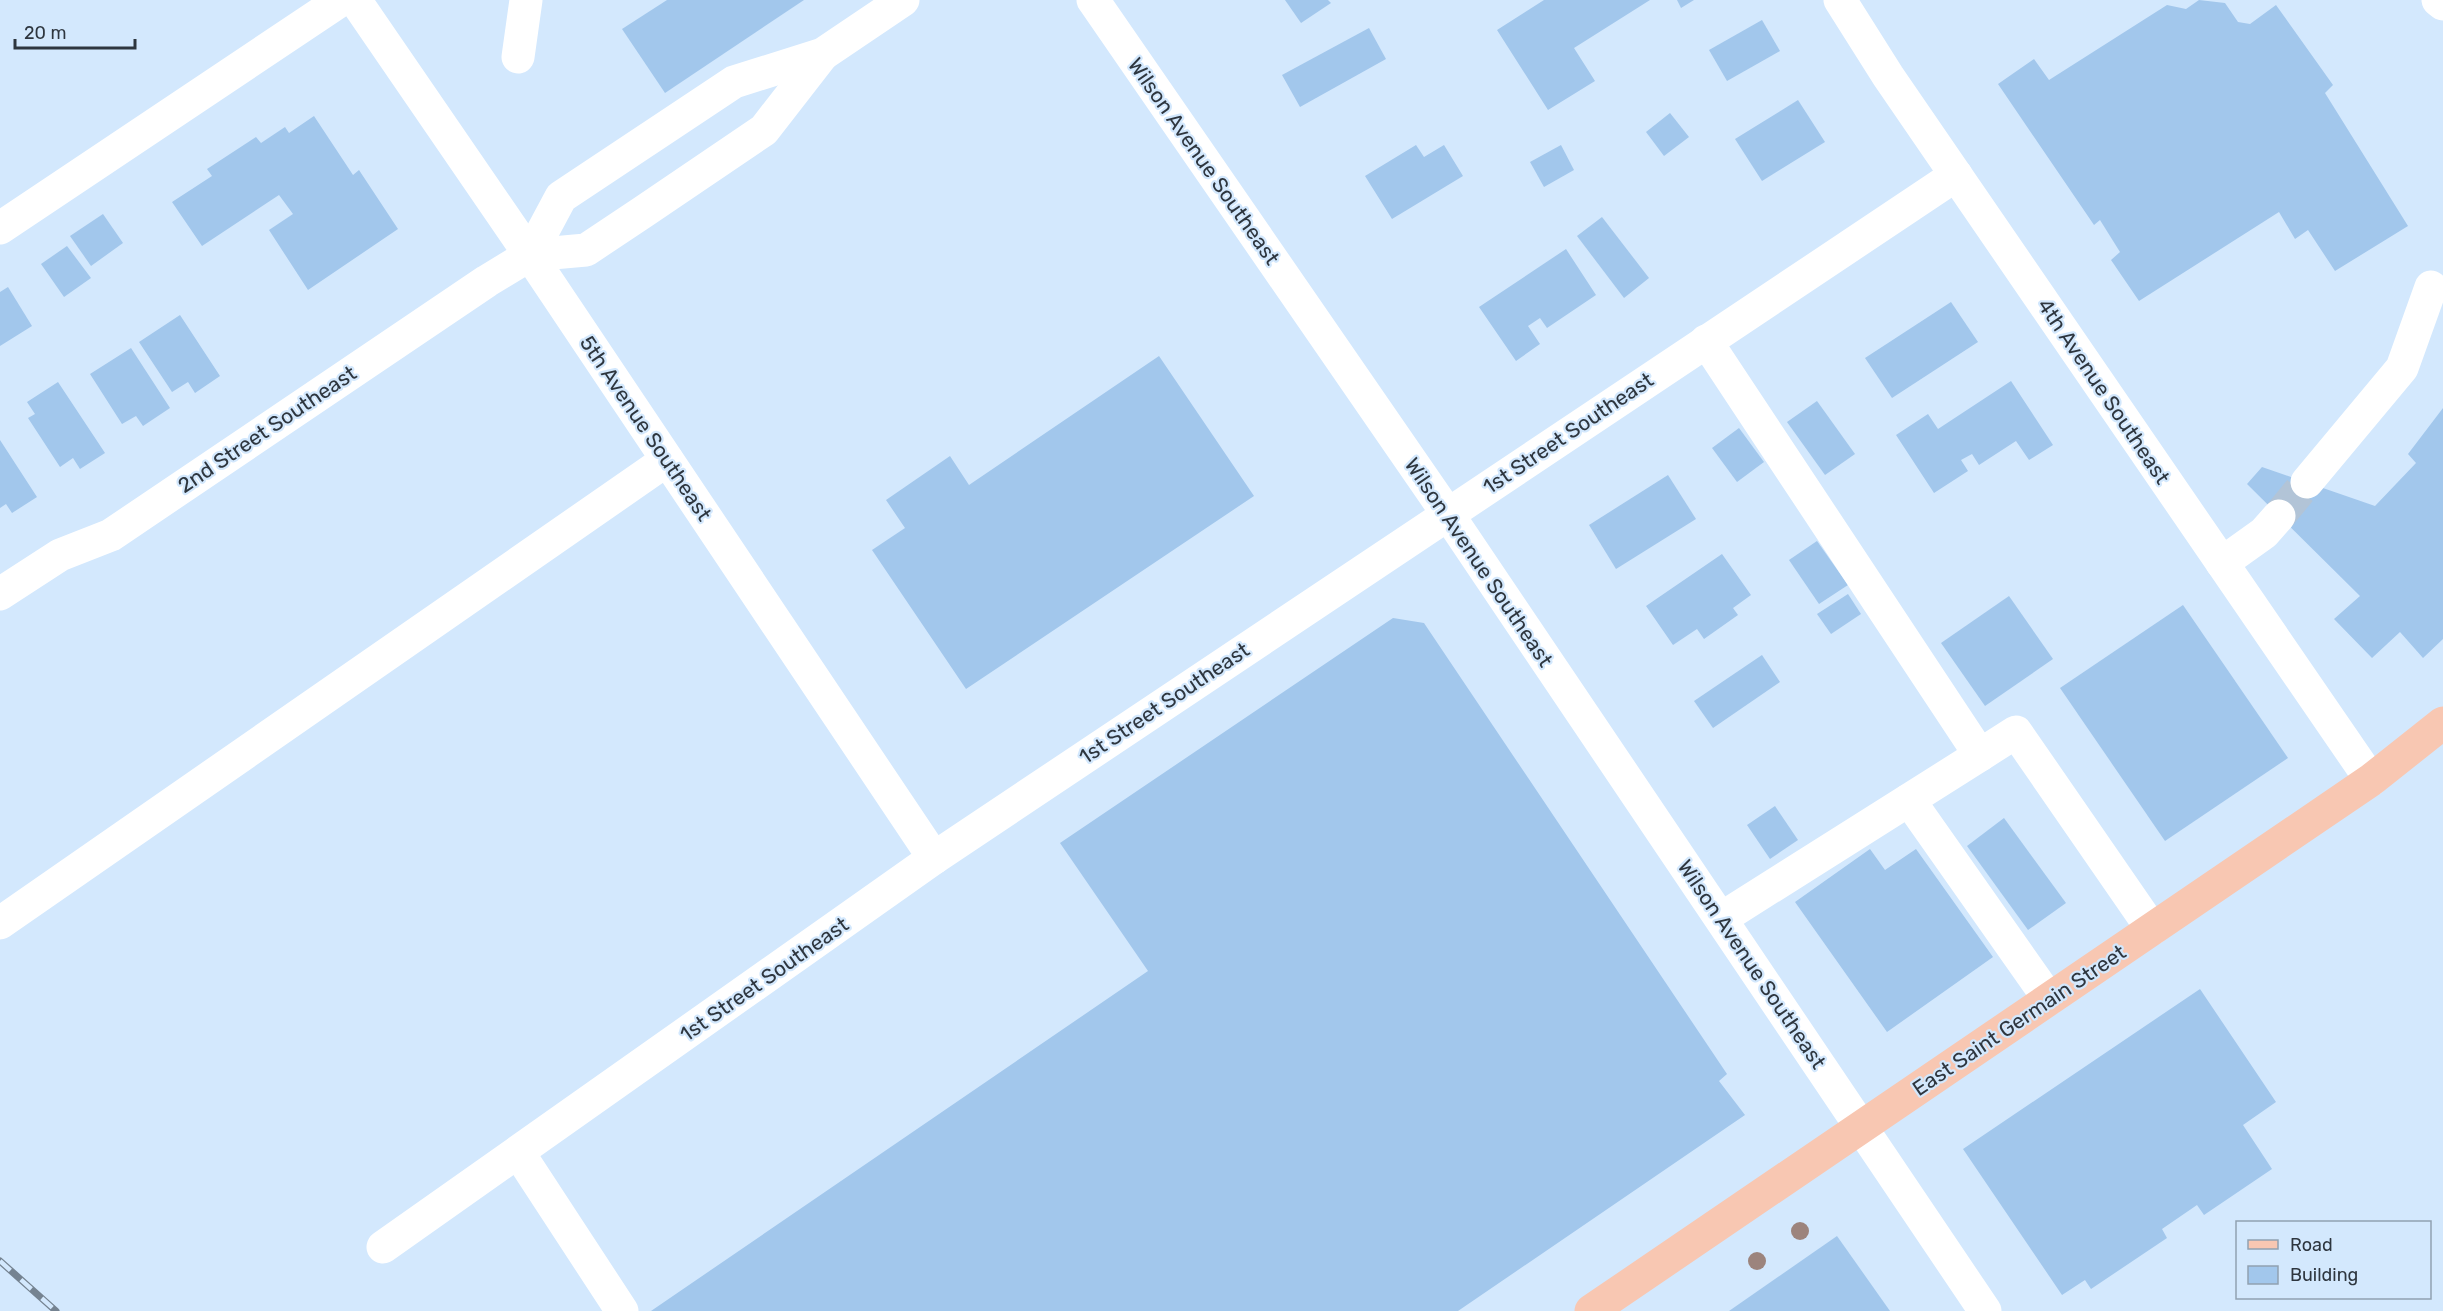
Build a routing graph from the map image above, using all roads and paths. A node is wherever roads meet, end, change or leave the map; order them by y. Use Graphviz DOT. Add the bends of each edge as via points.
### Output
graph roads {
  1 [pos="340,0"];
  2 [pos="355,0"];
  3 [pos="526,0"];
  4 [pos="903,0"];
  5 [pos="1093,0"];
  6 [pos="1840,0"];
  7 [pos="2438,0"];
  8 [pos="2443,4"];
  9 [pos="823,54"];
  10 [pos="518,57"];
  11 [pos="1956,175"];
  12 [pos="0,228"];
  13 [pos="530,255"];
  14 [pos="2431,287"];
  15 [pos="1706,341"];
  16 [pos="667,460"];
  17 [pos="2307,482"];
  18 [pos="1447,513"];
  19 [pos="2279,516"];
  20 [pos="2222,563"];
  21 [pos="0,594"];
  22 [pos="2443,723"];
  23 [pos="1980,755"];
  24 [pos="2371,780"];
  25 [pos="1909,800"];
  26 [pos="934,858"];
  27 [pos="1722,918"];
  28 [pos="0,923"];
  29 [pos="2152,929"];
  30 [pos="2049,999"];
  31 [pos="1861,1127"];
  32 [pos="518,1152"];
  33 [pos="383,1247"];
  34 [pos="612,1307"];
  35 [pos="1591,1311"];
  36 [pos="1985,1311"];
  1 -- 12 [label="street"];
  2 -- 13 [label="street, 5th Avenue Southeast"];
  3 -- 10 [label="street"];
  4 -- 9 [label="street, 2nd Street Southeast"];
  5 -- 18 [label="street, Wilson Avenue Southeast"];
  6 -- 11 [label="street, 4th Avenue Southeast"];
  7 -- 8 [label="street"];
  9 -- 13 [label="street, 2nd Street Southeast" via="734,81 561,197"];
  9 -- 13 [label="street, 2nd Street Southeast" via="764,130 586,250"];
  11 -- 15 [label="street, 1st Street Southeast"];
  11 -- 20 [label="street, 4th Avenue Southeast"];
  13 -- 16 [label="street, 5th Avenue Southeast"];
  13 -- 21 [label="street, 2nd Street Southeast" via="111,535 60,555"];
  14 -- 17 [label="street" via="2402,368"];
  15 -- 18 [label="street, 1st Street Southeast"];
  15 -- 23 [label="street"];
  16 -- 26 [label="street, 5th Avenue Southeast"];
  16 -- 28 [label="street"];
  18 -- 26 [label="street, 1st Street Southeast"];
  18 -- 27 [label="street, Wilson Avenue Southeast"];
  19 -- 20 [label="street" via="2264,533"];
  20 -- 24 [label="street, 4th Avenue Southeast"];
  22 -- 24 [label="main road, East Saint Germain Street"];
  23 -- 25 [label="street"];
  23 -- 29 [label="street" via="2016,732"];
  24 -- 29 [label="main road, East Saint Germain Street"];
  25 -- 27 [label="street"];
  25 -- 30 [label="street"];
  26 -- 32 [label="street, 1st Street Southeast"];
  27 -- 31 [label="street, Wilson Avenue Southeast"];
  29 -- 30 [label="main road, East Saint Germain Street"];
  30 -- 31 [label="main road, East Saint Germain Street"];
  31 -- 35 [label="main road, East Saint Germain Street"];
  31 -- 36 [label="street, Wilson Avenue Southeast"];
  32 -- 33 [label="street, 1st Street Southeast"];
  32 -- 34 [label="street"];
}
